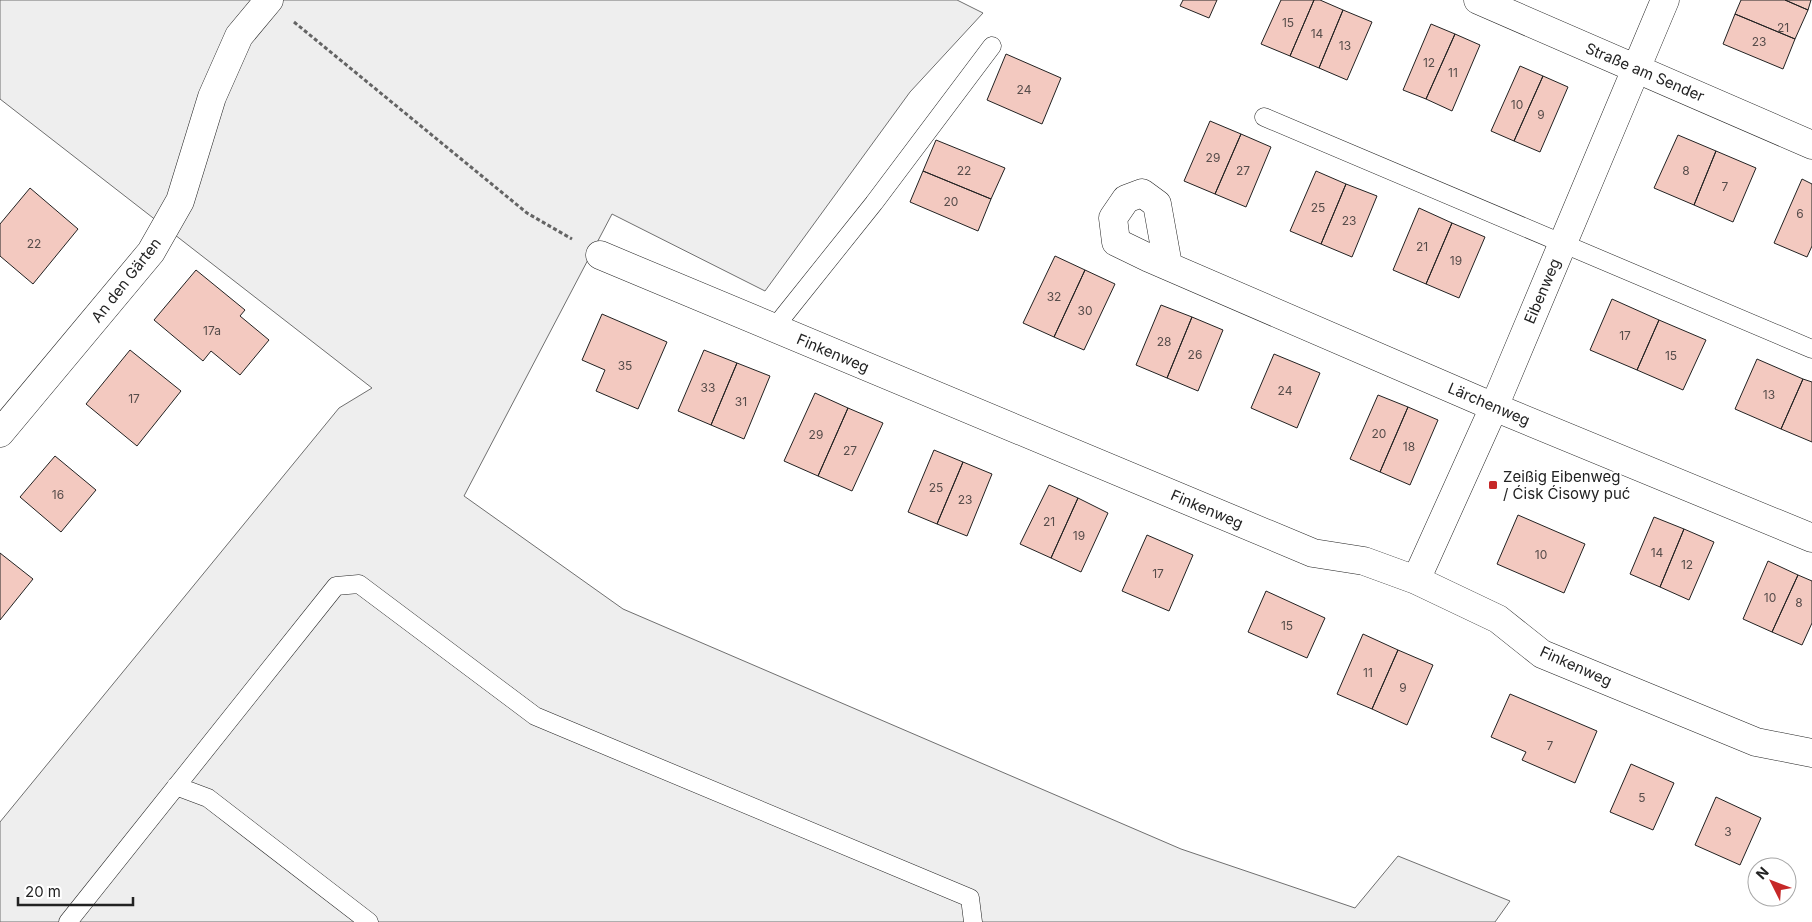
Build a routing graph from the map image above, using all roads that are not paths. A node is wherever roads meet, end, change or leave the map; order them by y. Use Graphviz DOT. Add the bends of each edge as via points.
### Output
graph roads {
  1 [pos="269,0"];
  2 [pos="1478,0"];
  3 [pos="1665,0"];
  4 [pos="992,46"];
  5 [pos="1636,68"];
  6 [pos="1264,117"];
  7 [pos="1812,145"];
  8 [pos="1562,243"];
  9 [pos="600,255"];
  10 [pos="1168,265"];
  11 [pos="774,328"];
  12 [pos="1812,349"];
  13 [pos="1494,407"];
  14 [pos="0,433"];
  15 [pos="1812,538"];
  16 [pos="1416,580"];
  17 [pos="1812,753"];
  18 [pos="176,786"];
  19 [pos="68,922"];
  20 [pos="369,922"];
  21 [pos="973,922"];
  1 -- 14 [label="street, An den Gärten" via="239,36 212,97 180,201 151,252"];
  2 -- 5 [label="street, Straße am Sender"];
  3 -- 5 [label="street, Eibenweg"];
  4 -- 11 [label="lane" via="874,203"];
  5 -- 7 [label="street, Straße am Sender"];
  5 -- 8 [label="street, Eibenweg"];
  6 -- 8 [label="lane"];
  8 -- 12 [label="lane"];
  8 -- 13 [label="street, Eibenweg"];
  9 -- 11 [label="street, Finkenweg"];
  10 -- 13 [label="street, Lärchenweg"];
  11 -- 16 [label="street, Finkenweg" via="1313,553 1364,561"];
  13 -- 15 [label="street, Lärchenweg"];
  13 -- 16 [label="street, Eibenweg"];
  16 -- 17 [label="street, Finkenweg" via="1498,619 1542,654 1756,742"];
  18 -- 19 [label="lane"];
  18 -- 20 [label="lane" via="208,798"];
  18 -- 21 [label="lane" via="336,586 359,584 536,716 970,898"];
}
